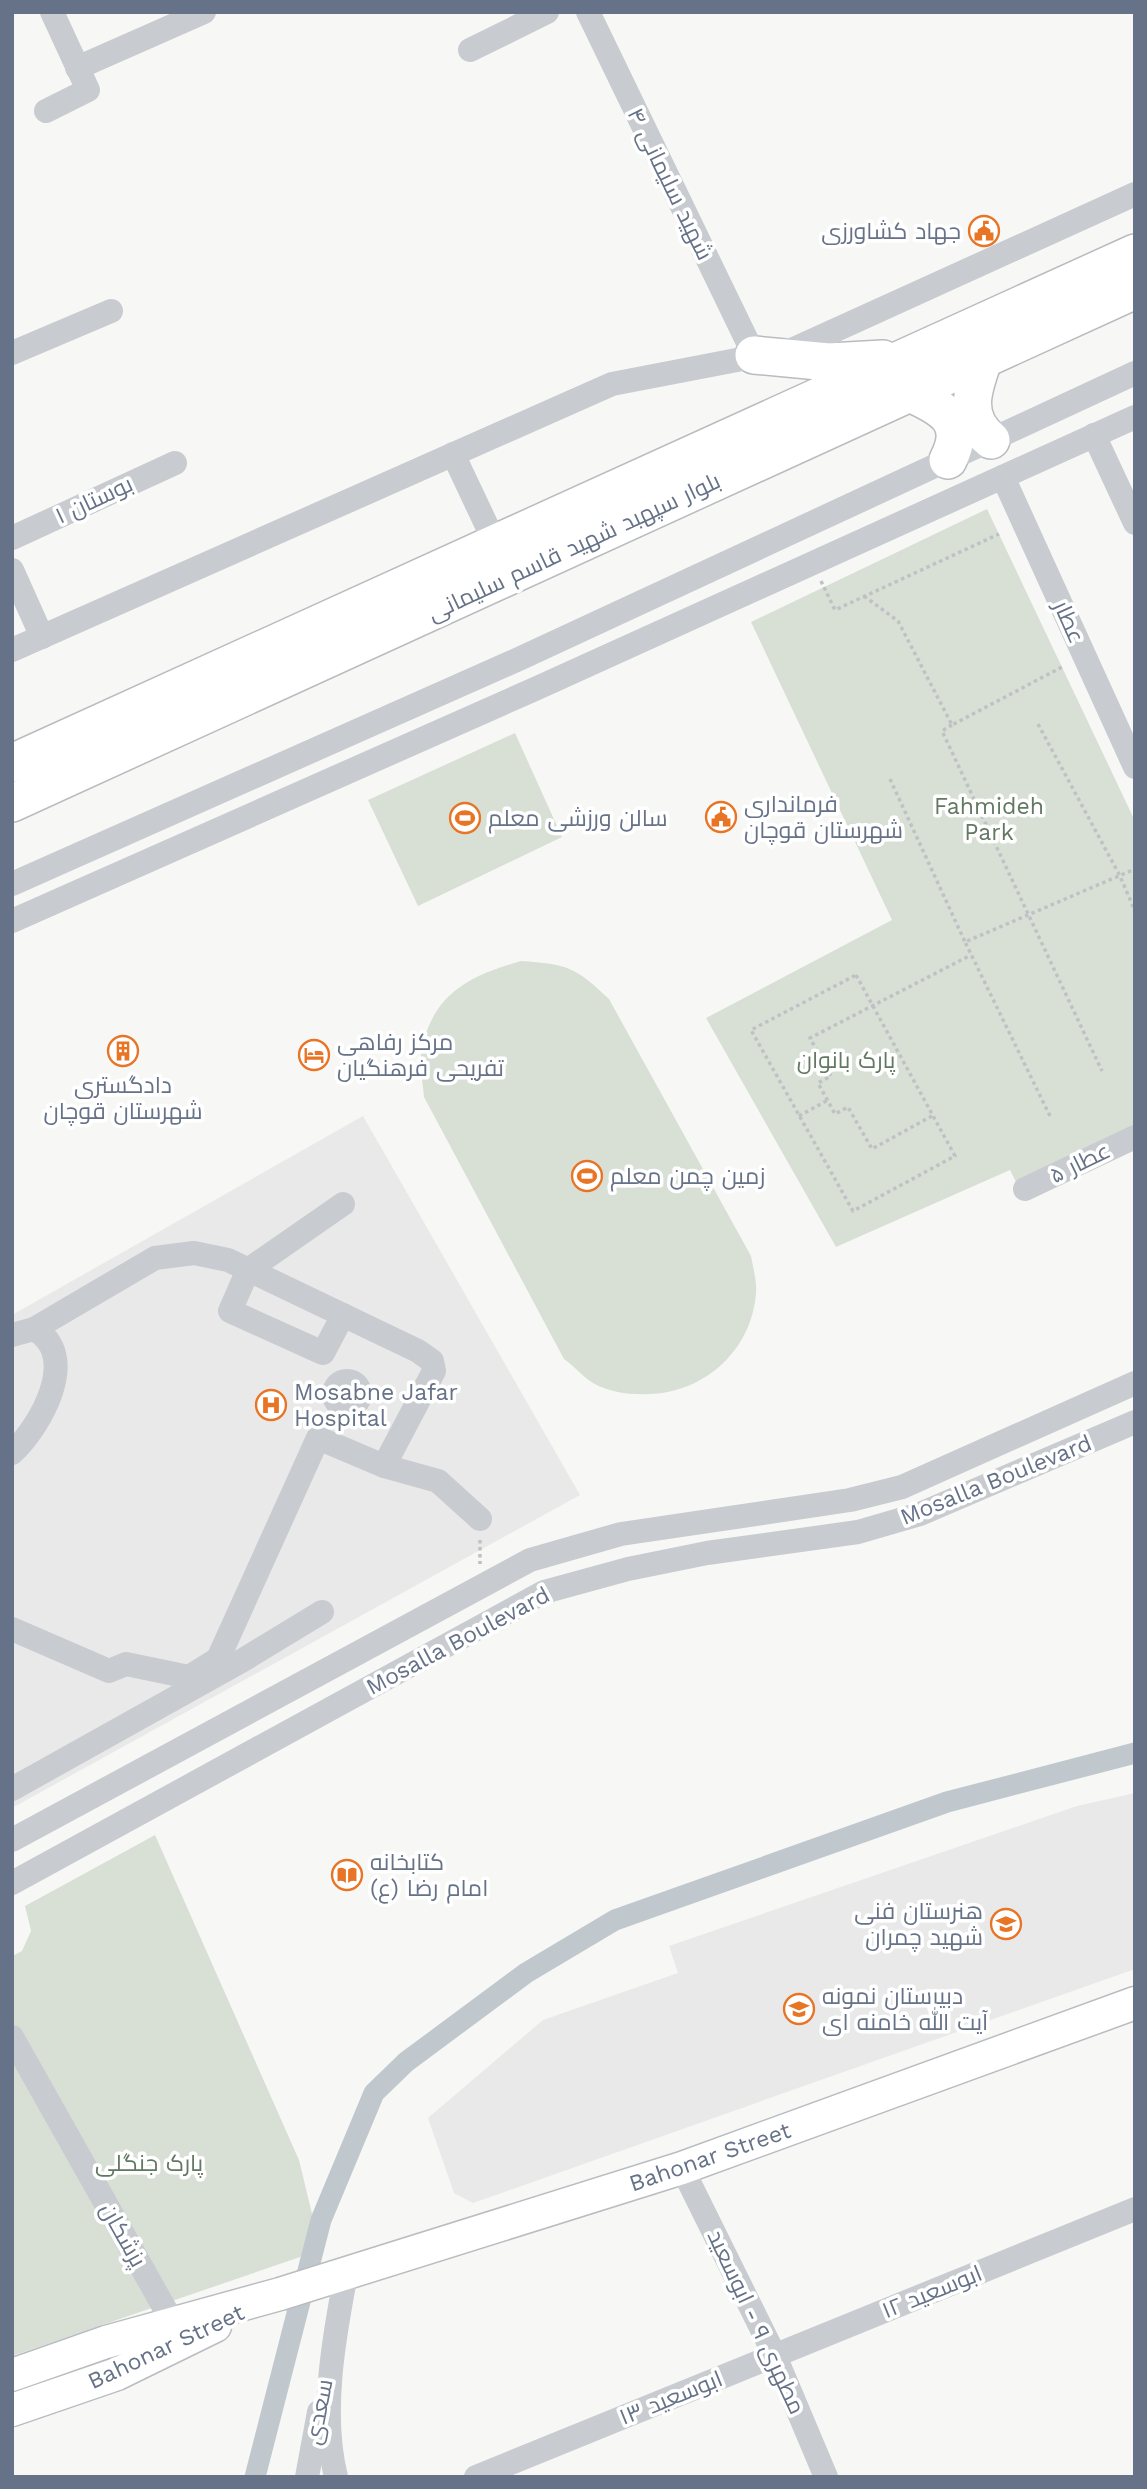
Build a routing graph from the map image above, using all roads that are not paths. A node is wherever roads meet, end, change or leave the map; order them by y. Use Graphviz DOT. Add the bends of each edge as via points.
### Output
graph roads {
  1 [pos="52,12"];
  2 [pos="204,12"];
  3 [pos="547,12"];
  4 [pos="588,12"];
  5 [pos="470,50"];
  6 [pos="83,79"];
  7 [pos="46,111"];
  8 [pos="1135,194"];
  9 [pos="1135,253"];
  10 [pos="1135,290"];
  11 [pos="111,311"];
  12 [pos="12,353"];
  13 [pos="754,355"];
  14 [pos="905,358"];
  15 [pos="984,358"];
  16 [pos="1135,373"];
  17 [pos="910,393"];
  18 [pos="1135,417"];
  19 [pos="1094,435"];
  20 [pos="991,440"];
  21 [pos="453,454"];
  22 [pos="948,460"];
  23 [pos="175,463"];
  24 [pos="1003,477"];
  25 [pos="1135,523"];
  26 [pos="12,538"];
  27 [pos="495,543"];
  28 [pos="12,570"];
  29 [pos="42,637"];
  30 [pos="12,650"];
  31 [pos="521,658"];
  32 [pos="535,690"];
  33 [pos="12,763"];
  34 [pos="1135,767"];
  35 [pos="12,803"];
  36 [pos="17,882"];
  37 [pos="35,911"];
  38 [pos="12,920"];
  39 [pos="1135,1137"];
  40 [pos="1025,1189"];
  41 [pos="343,1204"];
  42 [pos="248,1270"];
  43 [pos="343,1315"];
  44 [pos="23,1332"];
  45 [pos="1135,1383"];
  46 [pos="339,1405"];
  47 [pos="1135,1422"];
  48 [pos="318,1438"];
  49 [pos="12,1453"];
  50 [pos="384,1466"];
  51 [pos="480,1518"];
  52 [pos="322,1612"];
  53 [pos="12,1629"];
  54 [pos="232,1629"];
  55 [pos="243,1660"];
  56 [pos="12,1789"];
  57 [pos="16,1843"];
  58 [pos="12,1861"];
  59 [pos="42,1866"];
  60 [pos="12,1883"];
  61 [pos="1135,2003"];
  62 [pos="12,2037"];
  63 [pos="682,2168"];
  64 [pos="1135,2209"];
  65 [pos="336,2277"];
  66 [pos="279,2294"];
  67 [pos="173,2323"];
  68 [pos="332,2347"];
  69 [pos="775,2356"];
  70 [pos="12,2375"];
  71 [pos="12,2410"];
  72 [pos="307,2477"];
  73 [pos="335,2477"];
  74 [pos="476,2477"];
  75 [pos="826,2477"];
  1 -- 6 [label="street"];
  2 -- 6 [label="street"];
  3 -- 5 [label="street"];
  4 -- 13 [label="street, شهید سلیمانی ۴"];
  6 -- 7 [label="street"];
  8 -- 13 [label="street" via="794,349"];
  9 -- 14 [label="highway, بلوار سپهبد شهید قاسم سلیمانی"];
  10 -- 15 [label="highway, بلوار سپهبد شهید قاسم سلیمانی"];
  11 -- 12 [label="street"];
  13 -- 14 [label="highway" via="829,362"];
  13 -- 21 [label="street" via="612,384"];
  14 -- 27 [label="highway, بلوار سپهبد شهید قاسم سلیمانی"];
  15 -- 17 [label="highway, بلوار سپهبد شهید قاسم سلیمانی"];
  15 -- 20 [label="highway" via="973,392 972,415"];
  16 -- 20 [label="street"];
  17 -- 22 [label="highway" via="947,415 956,430"];
  17 -- 35 [label="highway, بلوار سپهبد شهید قاسم سلیمانی"];
  18 -- 19 [label="street"];
  19 -- 24 [label="street"];
  19 -- 25 [label="street"];
  20 -- 22 [label="street"];
  21 -- 27 [label="street"];
  21 -- 29 [label="street"];
  22 -- 31 [label="street"];
  23 -- 26 [label="street, بوستان ۱"];
  24 -- 32 [label="street"];
  24 -- 34 [label="street, عطار"];
  27 -- 33 [label="highway, بلوار سپهبد شهید قاسم سلیمانی"];
  28 -- 29 [label="street"];
  29 -- 30 [label="street"];
  31 -- 32 [label="street"];
  31 -- 36 [label="street"];
  32 -- 37 [label="street"];
  36 -- 37 [label="street"];
  37 -- 38 [label="street"];
  39 -- 40 [label="street, عطار ۵"];
  41 -- 42 [label="street"];
  42 -- 43 [label="street"];
  42 -- 43 [label="street" via="230,1311 323,1353"];
  42 -- 44 [label="street" via="228,1260 194,1253 155,1258"];
  43 -- 50 [label="street" via="432,1360 434,1371"];
  44 -- 49 [label="street" via="50,1341 56,1365 33,1430"];
  45 -- 57 [label="street, Mosalla Boulevard" via="902,1487 850,1500 621,1534 530,1560"];
  46 -- 48 [label="street"];
  47 -- 59 [label="street, Mosalla Boulevard" via="920,1514 858,1532 707,1553 544,1592"];
  48 -- 50 [label="street"];
  48 -- 54 [label="street"];
  50 -- 51 [label="street" via="438,1481"];
  52 -- 55 [label="street"];
  53 -- 54 [label="street" via="109,1671 126,1664 188,1676 218,1658"];
  54 -- 55 [label="street"];
  55 -- 56 [label="street"];
  58 -- 59 [label="street" via="24,1871"];
  59 -- 60 [label="street, Mosalla Boulevard"];
  61 -- 63 [label="main road, Bahonar Street"];
  62 -- 67 [label="street, پزشکان"];
  63 -- 65 [label="main road, Bahonar Street"];
  63 -- 69 [label="street, مطهری ۹ - ابوسعید"];
  64 -- 69 [label="street, ابوسعید ۱۲"];
  65 -- 66 [label="main road, Bahonar Street"];
  65 -- 68 [label="street"];
  66 -- 67 [label="main road, Bahonar Street"];
  66 -- 71 [label="main road, Bahonar Street" via="117,2374"];
  67 -- 70 [label="main road, Bahonar Street"];
  68 -- 72 [label="street, سعدی"];
  68 -- 73 [label="street" via="330,2455"];
  69 -- 74 [label="street, ابوسعید ۱۳"];
  69 -- 75 [label="street, مطهری ۹ - ابوسعید"];
}
